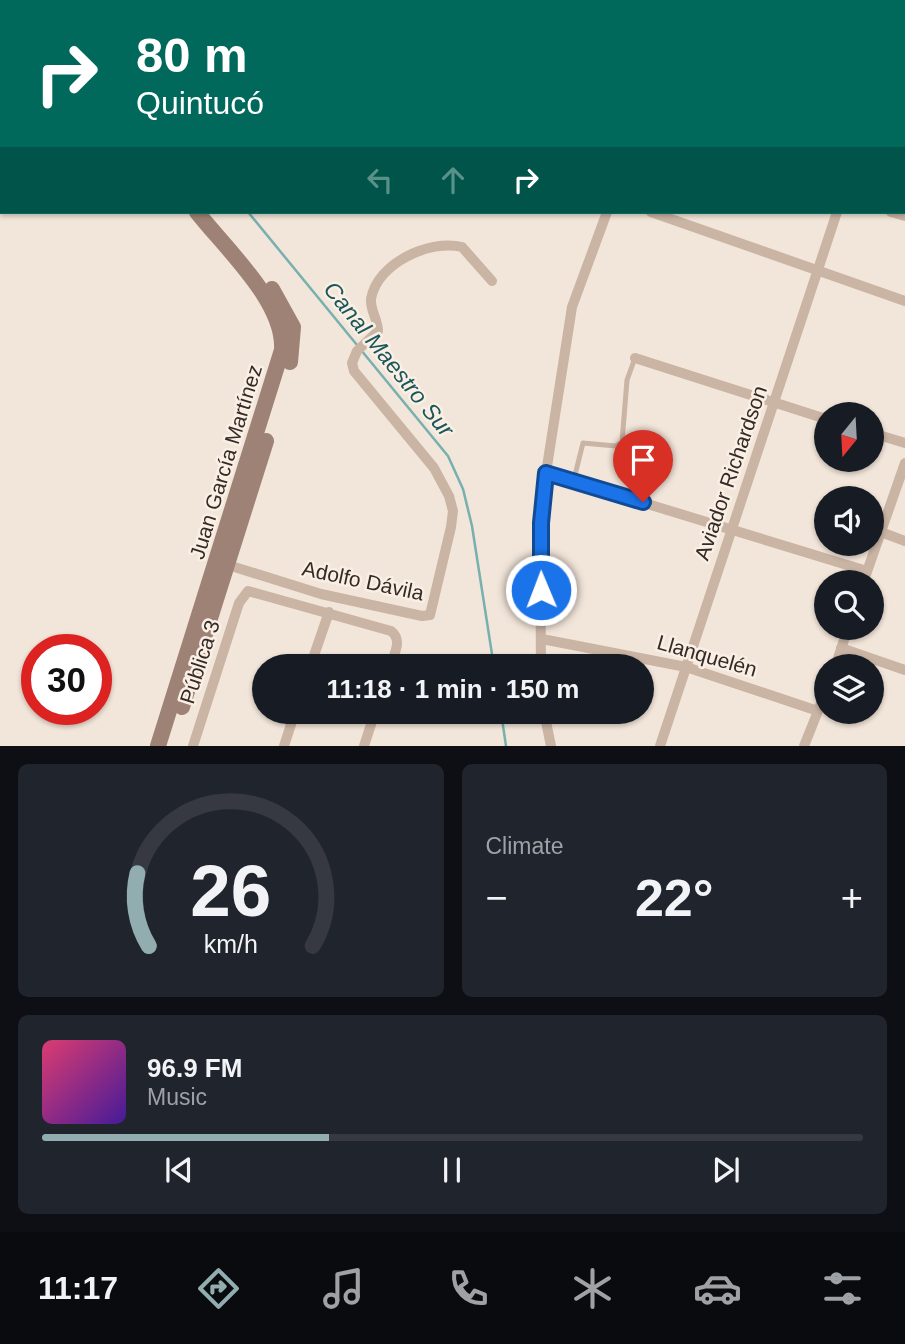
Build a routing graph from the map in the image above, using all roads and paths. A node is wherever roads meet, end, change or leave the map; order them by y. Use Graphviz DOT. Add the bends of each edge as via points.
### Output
graph roads {
  1 [pos="199,214"];
  2 [pos="212,214"];
  3 [pos="606,214"];
  4 [pos="664,214"];
  5 [pos="836,214"];
  6 [pos="683,217"];
  7 [pos="817,271"];
  8 [pos="492,281"];
  9 [pos="905,301"];
  10 [pos="635,358"];
  11 [pos="775,403"];
  12 [pos="814,415"];
  13 [pos="884,437"];
  14 [pos="905,443"];
  15 [pos="905,463"];
  16 [pos="546,473"];
  17 [pos="574,479"];
  18 [pos="884,523"];
  19 [pos="732,529"];
  20 [pos="884,533"];
  21 [pos="905,541"];
  22 [pos="228,565"];
  23 [pos="864,570"];
  24 [pos="329,612"];
  25 [pos="542,639"];
  26 [pos="844,640"];
  27 [pos="841,648"];
  28 [pos="314,654"];
  29 [pos="395,654"];
  30 [pos="541,654"];
  31 [pos="839,654"];
  32 [pos="686,667"];
  33 [pos="905,670"];
  34 [pos="814,710"];
  35 [pos="814,721"];
  36 [pos="291,724"];
  37 [pos="371,724"];
  38 [pos="546,724"];
  39 [pos="159,746"];
  40 [pos="170,746"];
  41 [pos="193,746"];
  42 [pos="284,746"];
  43 [pos="364,746"];
  44 [pos="551,746"];
  45 [pos="660,746"];
  46 [pos="804,746"];
  1 -- 39 [label="main road, Juan García Martínez" via="273,310 282,350"];
  2 -- 22 [label="main road, Juan García Martínez" via="275,293 294,335"];
  3 -- 16 [label="street" via="572,307"];
  4 -- 6 [label="street"];
  5 -- 7 [label="street, Aviador Richardson"];
  6 -- 7 [label="street"];
  7 -- 9 [label="street"];
  7 -- 11 [label="street, Aviador Richardson"];
  8 -- 22 [label="street, Adolfo Dávila" via="462,247 437,245 413,254 389,269 375,287 371,306 379,331 352,363 435,468 449,496 452,527 430,615 321,594"];
  10 -- 11 [label="street"];
  10 -- 17 [label="lane" via="627,380 622,442 616,446 583,443"];
  11 -- 12 [label="street"];
  11 -- 19 [label="street, Aviador Richardson"];
  13 -- 14 [label="street"];
  15 -- 18 [label="street"];
  16 -- 17 [label="street"];
  16 -- 25 [label="street" via="540,541"];
  17 -- 19 [label="street"];
  19 -- 23 [label="street"];
  19 -- 32 [label="street, Aviador Richardson"];
  20 -- 21 [label="street"];
  22 -- 40 [label="main road, Juan García Martínez"];
  24 -- 28 [label="street"];
  24 -- 29 [label="street" via="391,631 398,644"];
  24 -- 41 [label="street, Pública 3" via="257,591 245,592"];
  25 -- 30 [label="street"];
  25 -- 32 [label="street, Llanquelén"];
  26 -- 27 [label="street"];
  27 -- 31 [label="street"];
  27 -- 33 [label="street"];
  32 -- 34 [label="street, Llanquelén"];
  32 -- 45 [label="street, Aviador Richardson"];
  35 -- 46 [label="street"];
  36 -- 42 [label="street"];
  37 -- 43 [label="street"];
  38 -- 44 [label="street"];
}
